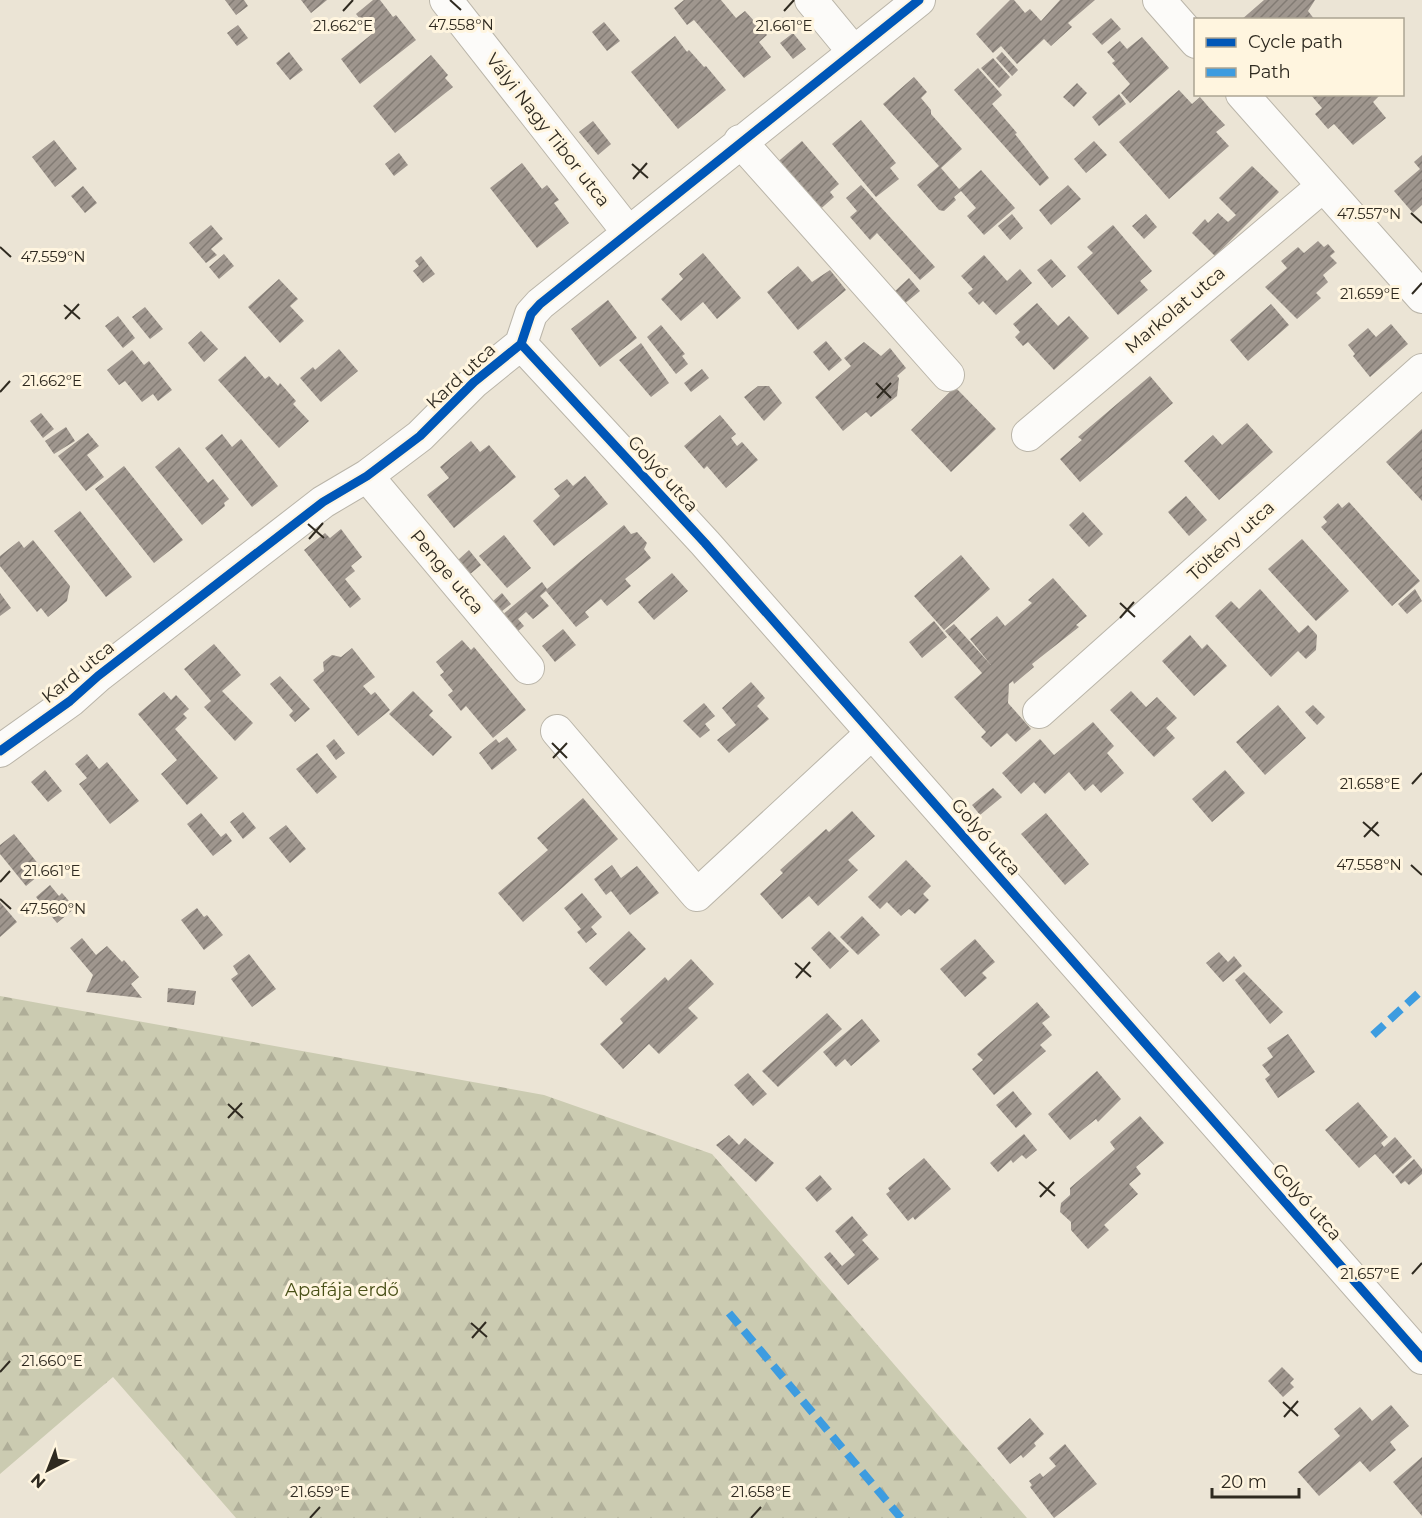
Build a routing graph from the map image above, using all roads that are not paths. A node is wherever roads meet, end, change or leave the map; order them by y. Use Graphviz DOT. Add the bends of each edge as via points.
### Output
graph roads {
  1 [pos="446,0"];
  2 [pos="812,0"];
  3 [pos="919,0"];
  4 [pos="1159,0"];
  5 [pos="1194,40"];
  6 [pos="853,51"];
  7 [pos="1244,96"];
  8 [pos="740,141"];
  9 [pos="1323,186"];
  10 [pos="628,232"];
  11 [pos="1422,297"];
  12 [pos="521,344"];
  13 [pos="1422,370"];
  14 [pos="948,375"];
  15 [pos="1028,435"];
  16 [pos="367,476"];
  17 [pos="528,668"];
  18 [pos="1039,712"];
  19 [pos="557,731"];
  20 [pos="872,733"];
  21 [pos="0,751"];
  22 [pos="1422,1358"];
  1 -- 10 [label="street, Vályi Nagy Tibor utca"];
  2 -- 6 [label="street"];
  3 -- 6 [label="street, Kard utca"];
  4 -- 5 [label="street"];
  6 -- 8 [label="street, Kard utca"];
  7 -- 9 [label="street"];
  8 -- 10 [label="street, Kard utca"];
  8 -- 14 [label="street"];
  9 -- 11 [label="street"];
  9 -- 15 [label="street, Markolat utca"];
  10 -- 12 [label="street, Kard utca" via="540,304 531,314"];
  12 -- 16 [label="street, Kard utca" via="474,382 420,436"];
  12 -- 20 [label="street, Golyó utca"];
  13 -- 18 [label="street, Töltény utca"];
  16 -- 17 [label="street, Penge utca"];
  16 -- 21 [label="street, Kard utca" via="323,502 70,701"];
  19 -- 20 [label="street" via="697,895"];
  20 -- 22 [label="street, Golyó utca"];
}
